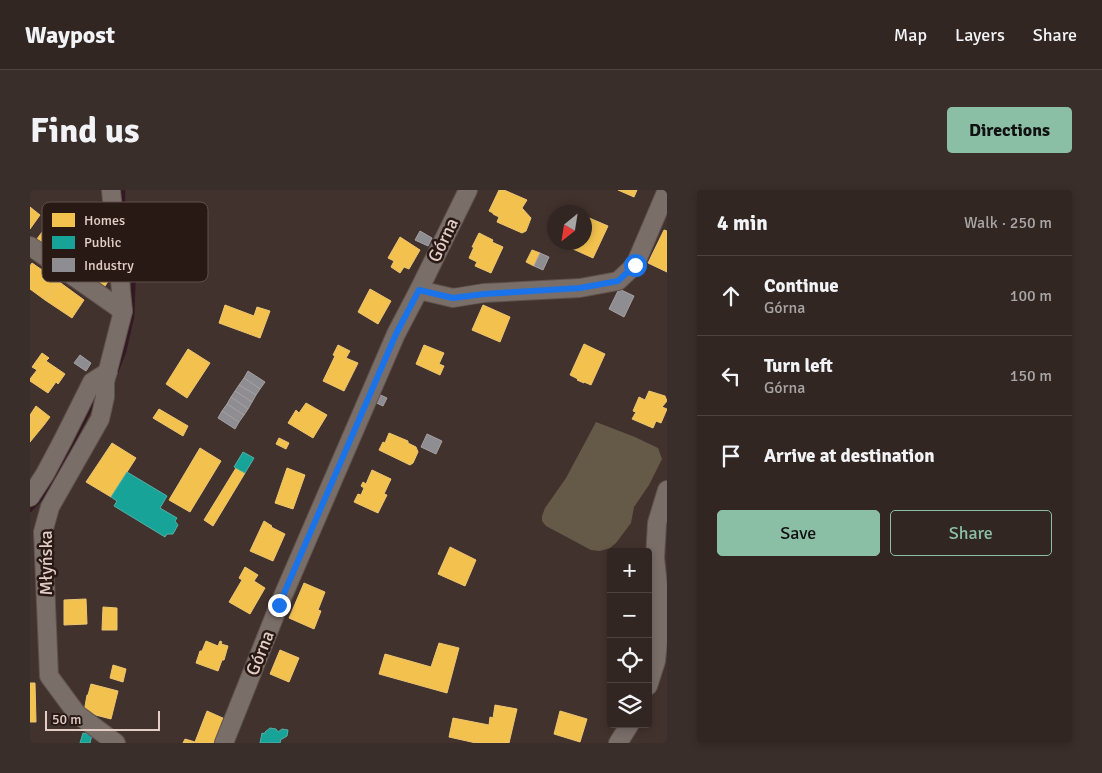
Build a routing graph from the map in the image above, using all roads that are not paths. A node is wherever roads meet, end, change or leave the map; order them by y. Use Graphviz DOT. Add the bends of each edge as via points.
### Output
graph roads {
  1 [pos="468,190"];
  2 [pos="667,190"];
  3 [pos="30,246"];
  4 [pos="42,254"];
  5 [pos="82,282"];
  6 [pos="120,282"];
  7 [pos="419,290"];
  8 [pos="123,311"];
  9 [pos="106,384"];
  10 [pos="667,490"];
  11 [pos="38,501"];
  12 [pos="649,683"];
  13 [pos="627,728"];
  14 [pos="116,743"];
  15 [pos="224,743"];
  16 [pos="618,743"];
  1 -- 7 [label="street, Górna"];
  2 -- 7 [label="street" via="635,265 618,281 580,288 453,298"];
  3 -- 4 [label="street"];
  5 -- 8 [label="street"];
  6 -- 8 [label="street, Młyńska"];
  7 -- 15 [label="street, Górna" via="396,334 279,605"];
  8 -- 9 [label="street, Młyńska"];
  9 -- 11 [label="street, Młyńska" via="100,419"];
  9 -- 11 [label="street, Młyńska" via="92,382 45,474"];
  10 -- 12 [label="street" via="657,523 655,558 661,613 656,661"];
  11 -- 14 [label="street, Młyńska" via="43,532 50,676 77,714"];
  13 -- 16 [label="street"];
}
